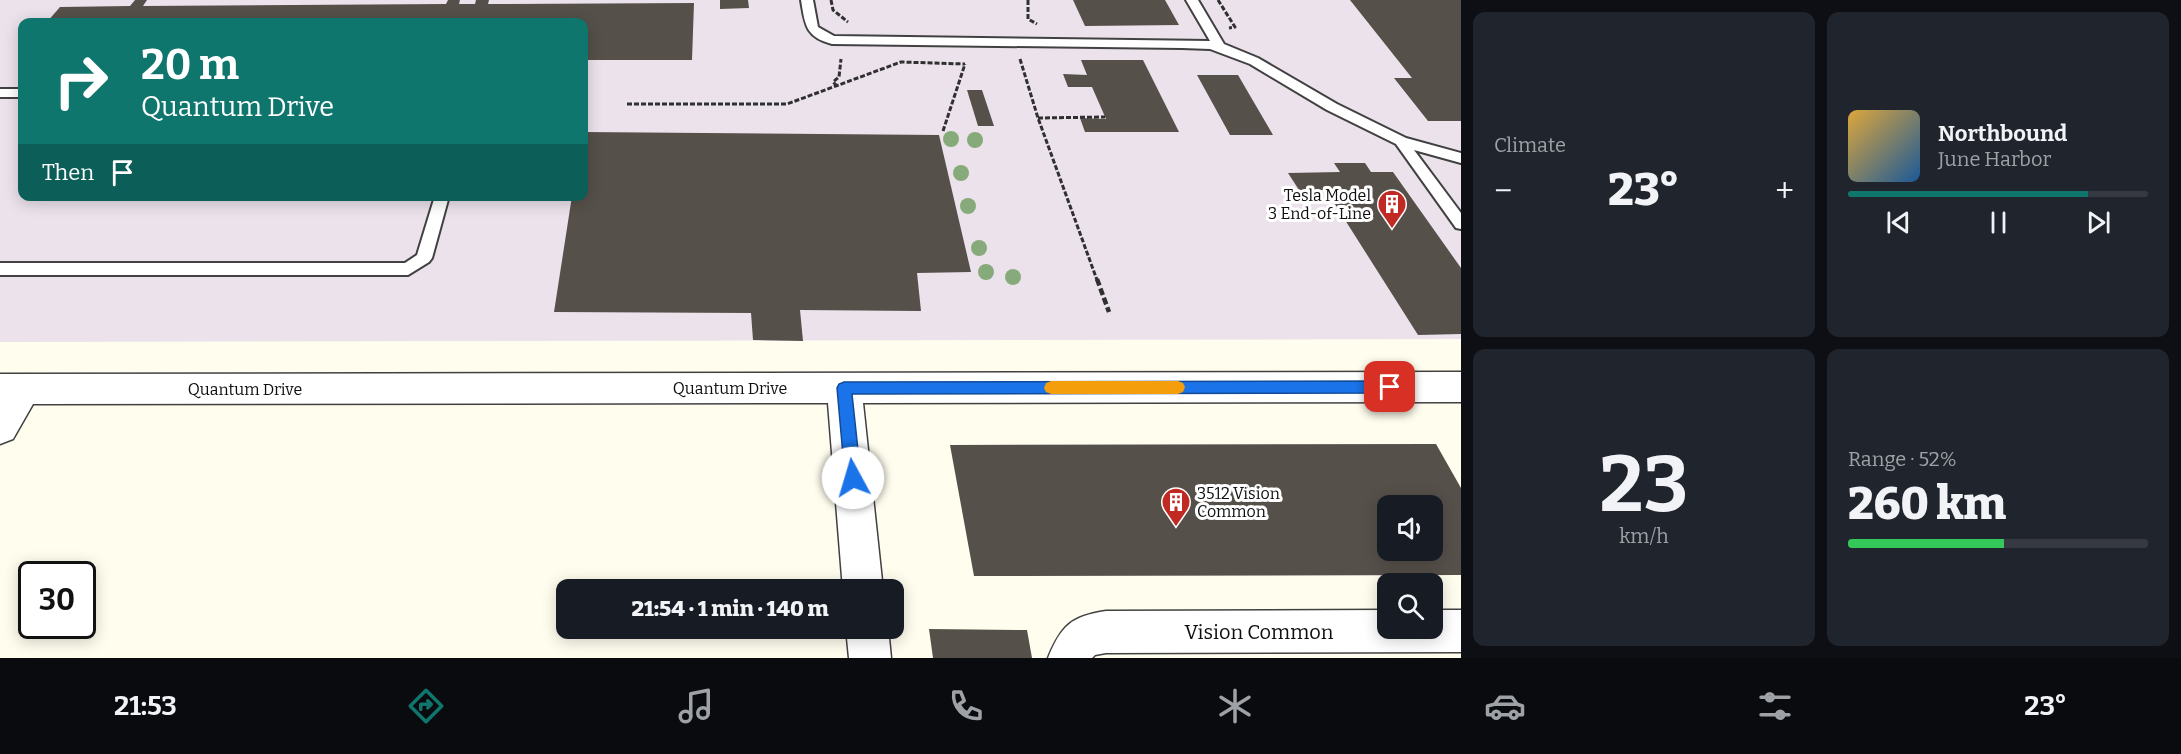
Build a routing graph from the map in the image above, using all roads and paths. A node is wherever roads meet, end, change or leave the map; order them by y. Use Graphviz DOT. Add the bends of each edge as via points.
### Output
graph roads {
  1 [pos="807,0"];
  2 [pos="1192,0"];
  3 [pos="1219,47"];
  4 [pos="968,54"];
  5 [pos="1018,55"];
  6 [pos="965,64"];
  7 [pos="0,93"];
  8 [pos="18,93"];
  9 [pos="627,104"];
  10 [pos="1105,117"];
  11 [pos="1038,118"];
  12 [pos="943,131"];
  13 [pos="1401,141"];
  14 [pos="1461,158"];
  15 [pos="441,201"];
  16 [pos="1461,224"];
  17 [pos="0,269"];
  18 [pos="1109,312"];
  19 [pos="1461,387"];
  20 [pos="844,388"];
  21 [pos="12,389"];
  22 [pos="0,428"];
  23 [pos="862,579"];
  24 [pos="1461,631"];
  25 [pos="868,639"];
  26 [pos="870,658"];
  27 [pos="1069,658"];
  1 -- 3 [label="lane" via="812,28 832,39"];
  2 -- 3 [label="lane"];
  3 -- 13 [label="lane" via="1254,61 1332,107"];
  4 -- 6 [label="path"];
  5 -- 11 [label="path"];
  6 -- 9 [label="path" via="902,62 786,104"];
  6 -- 12 [label="path"];
  7 -- 8 [label="lane"];
  10 -- 11 [label="path"];
  11 -- 18 [label="path"];
  13 -- 14 [label="lane"];
  13 -- 16 [label="lane"];
  15 -- 17 [label="lane" via="424,258 408,269"];
  19 -- 20 [label="street, Quantum Drive"];
  20 -- 21 [label="street, Quantum Drive"];
  20 -- 23 [label="street"];
  21 -- 22 [label="street"];
  24 -- 27 [label="street, Vision Common" via="1106,632 1082,637"];
  25 -- 26 [label="street"];
}
